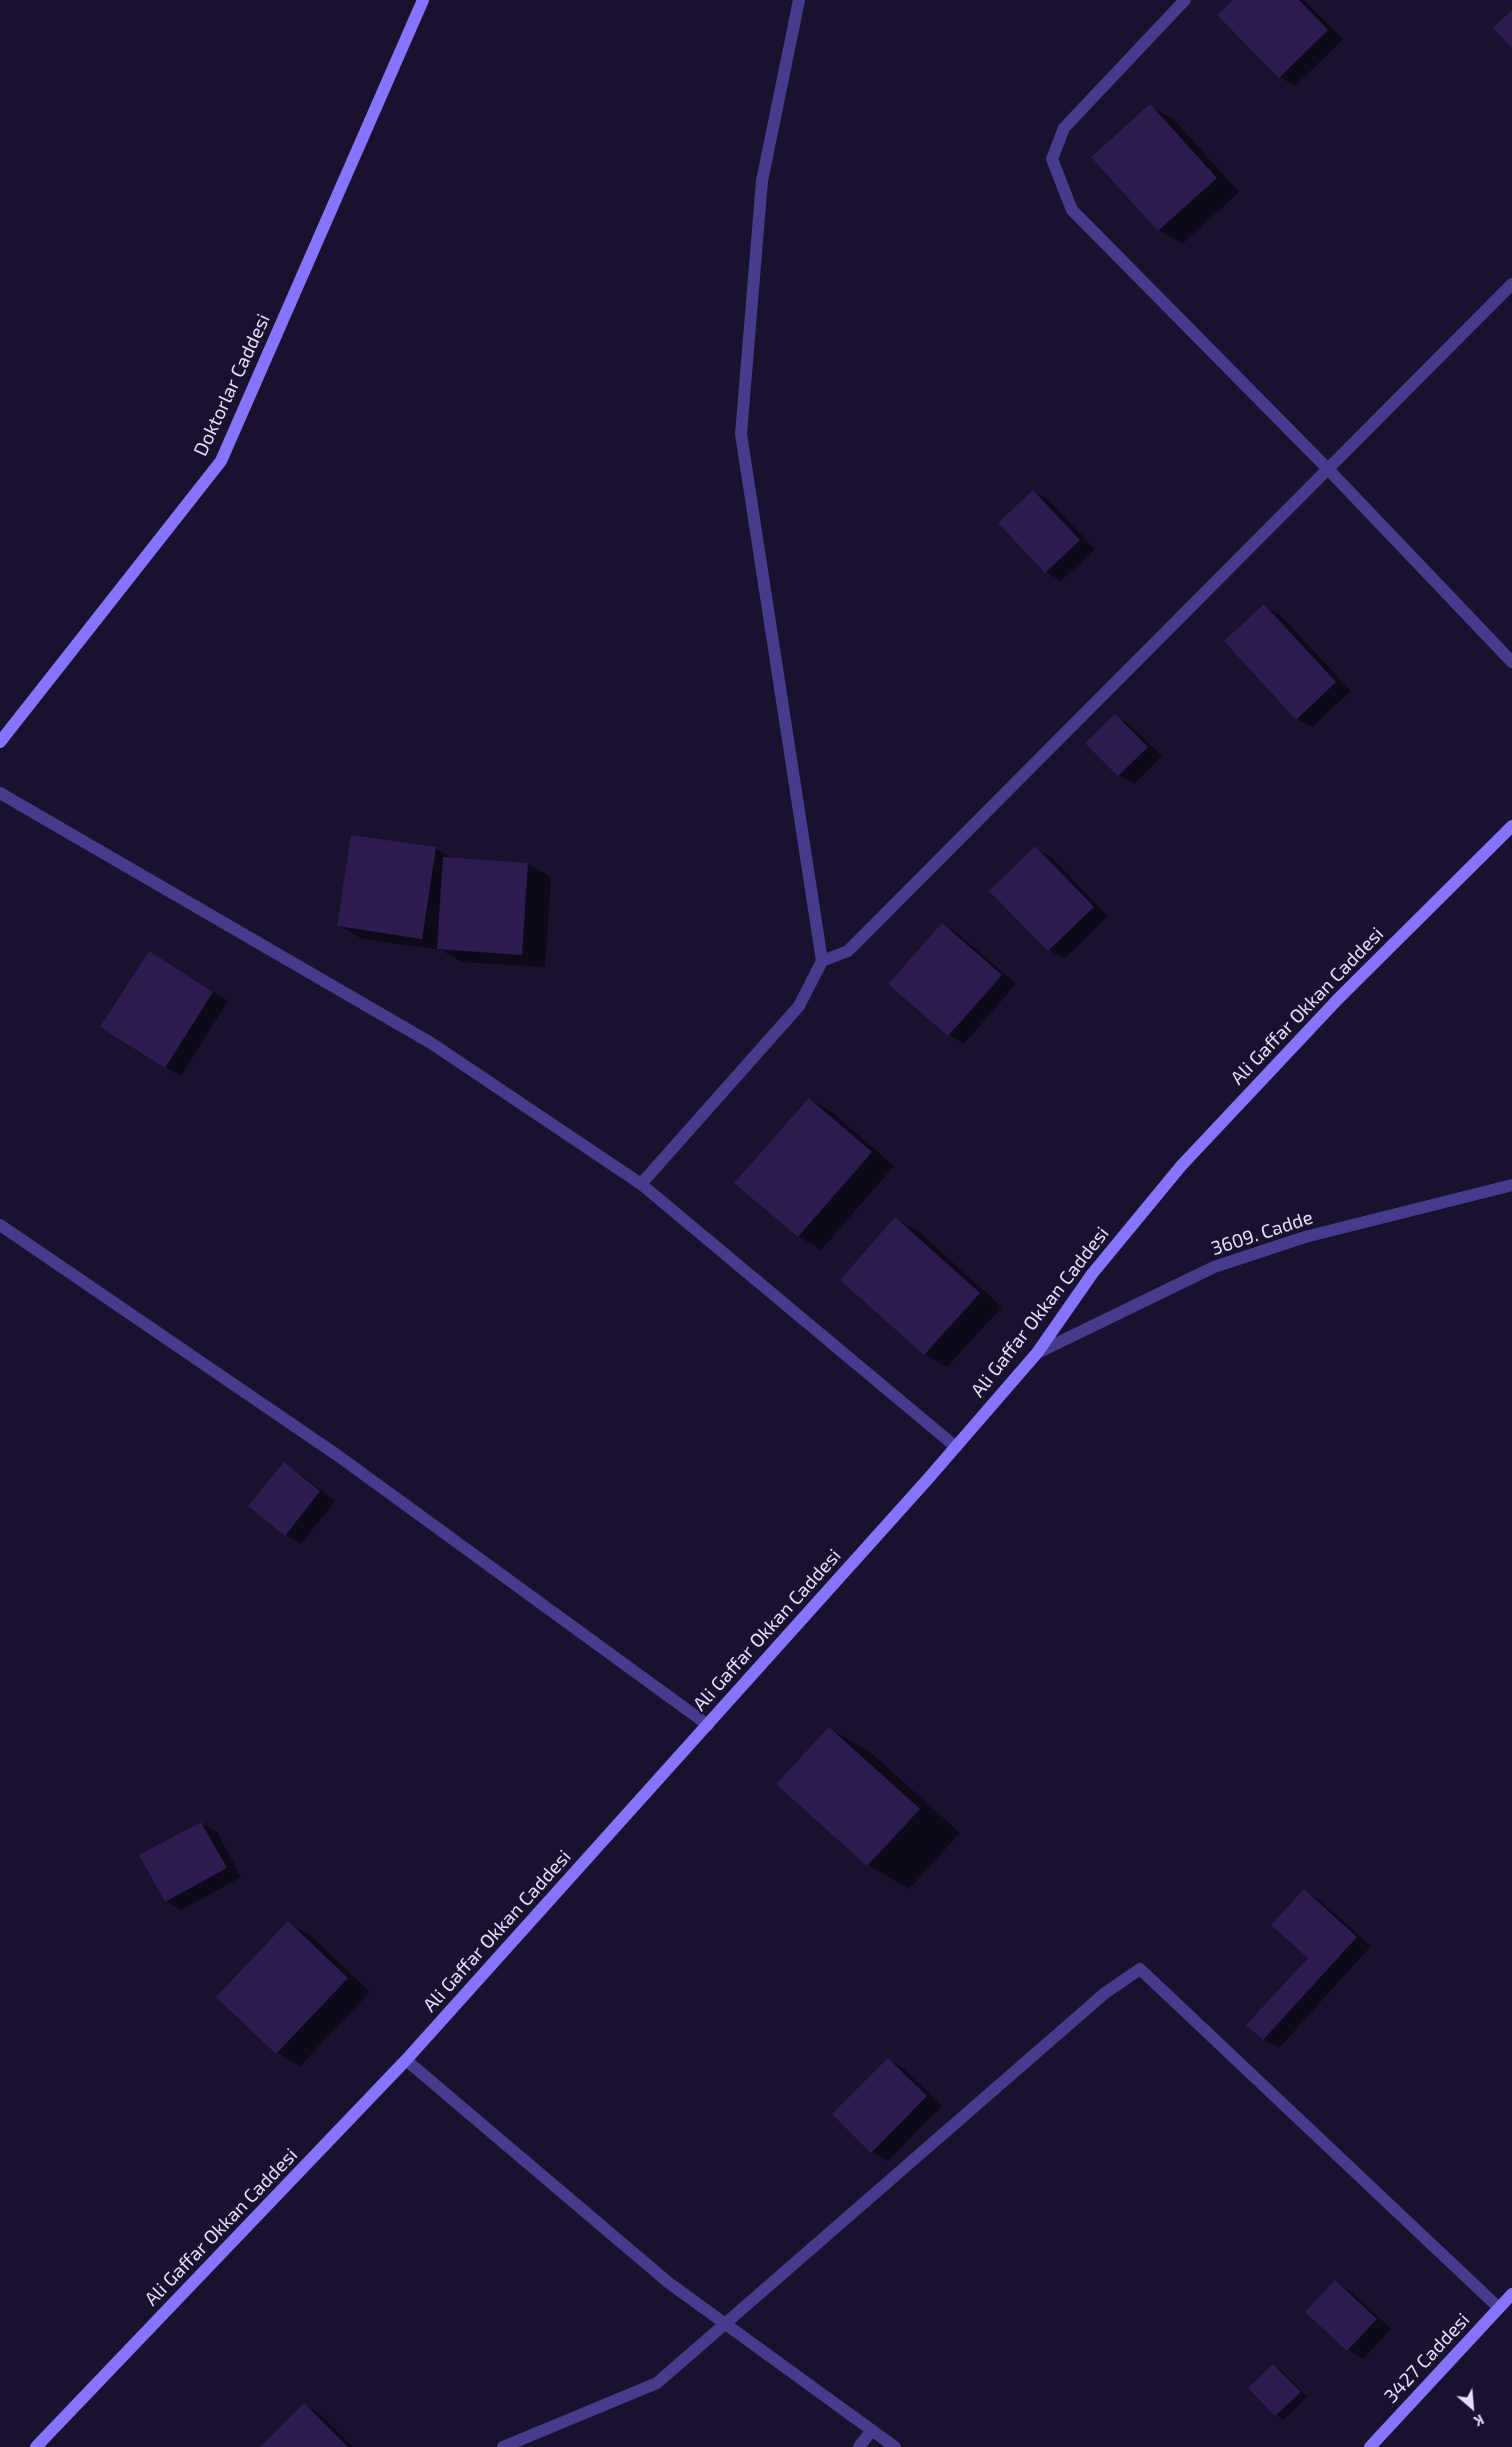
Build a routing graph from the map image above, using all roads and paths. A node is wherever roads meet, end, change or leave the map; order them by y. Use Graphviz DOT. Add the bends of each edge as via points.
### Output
graph roads {
  1 [pos="423,0"];
  2 [pos="798,0"];
  3 [pos="1186,0"];
  4 [pos="1512,284"];
  5 [pos="1327,468"];
  6 [pos="1512,662"];
  7 [pos="0,742"];
  8 [pos="0,793"];
  9 [pos="1512,826"];
  10 [pos="822,961"];
  11 [pos="641,1184"];
  12 [pos="1512,1185"];
  13 [pos="0,1225"];
  14 [pos="1037,1353"];
  15 [pos="956,1447"];
  16 [pos="708,1724"];
  17 [pos="406,2060"];
  18 [pos="1512,2294"];
  19 [pos="1499,2308"];
  20 [pos="726,2324"];
  21 [pos="872,2430"];
  22 [pos="36,2447"];
  23 [pos="503,2447"];
  24 [pos="859,2447"];
  25 [pos="895,2447"];
  26 [pos="1370,2447"];
  1 -- 7 [label="street, Doktorlar Caddesi" via="221,461"];
  2 -- 10 [label="street" via="762,181 741,434"];
  3 -- 5 [label="street" via="1064,128 1052,159 1072,210"];
  4 -- 5 [label="street"];
  5 -- 6 [label="street"];
  5 -- 10 [label="street" via="848,951"];
  8 -- 11 [label="street" via="431,1043"];
  9 -- 14 [label="street, Ali Gaffar Okkan Caddesi" via="1338,999 1181,1166 1092,1274"];
  10 -- 11 [label="street" via="799,1006"];
  11 -- 15 [label="street"];
  12 -- 14 [label="street, 3609. Cadde" via="1305,1237 1214,1267"];
  13 -- 16 [label="street" via="337,1455"];
  14 -- 15 [label="street, Ali Gaffar Okkan Caddesi"];
  15 -- 16 [label="street, Ali Gaffar Okkan Caddesi"];
  16 -- 17 [label="street, Ali Gaffar Okkan Caddesi"];
  17 -- 20 [label="street" via="669,2283"];
  17 -- 22 [label="street, Ali Gaffar Okkan Caddesi"];
  18 -- 19 [label="street, 3427 Caddesi"];
  19 -- 20 [label="street" via="1140,1969 1105,1993"];
  19 -- 26 [label="street, 3427 Caddesi"];
  20 -- 21 [label="street"];
  20 -- 23 [label="street" via="657,2383"];
  21 -- 24 [label="street"];
  21 -- 25 [label="street"];
}
